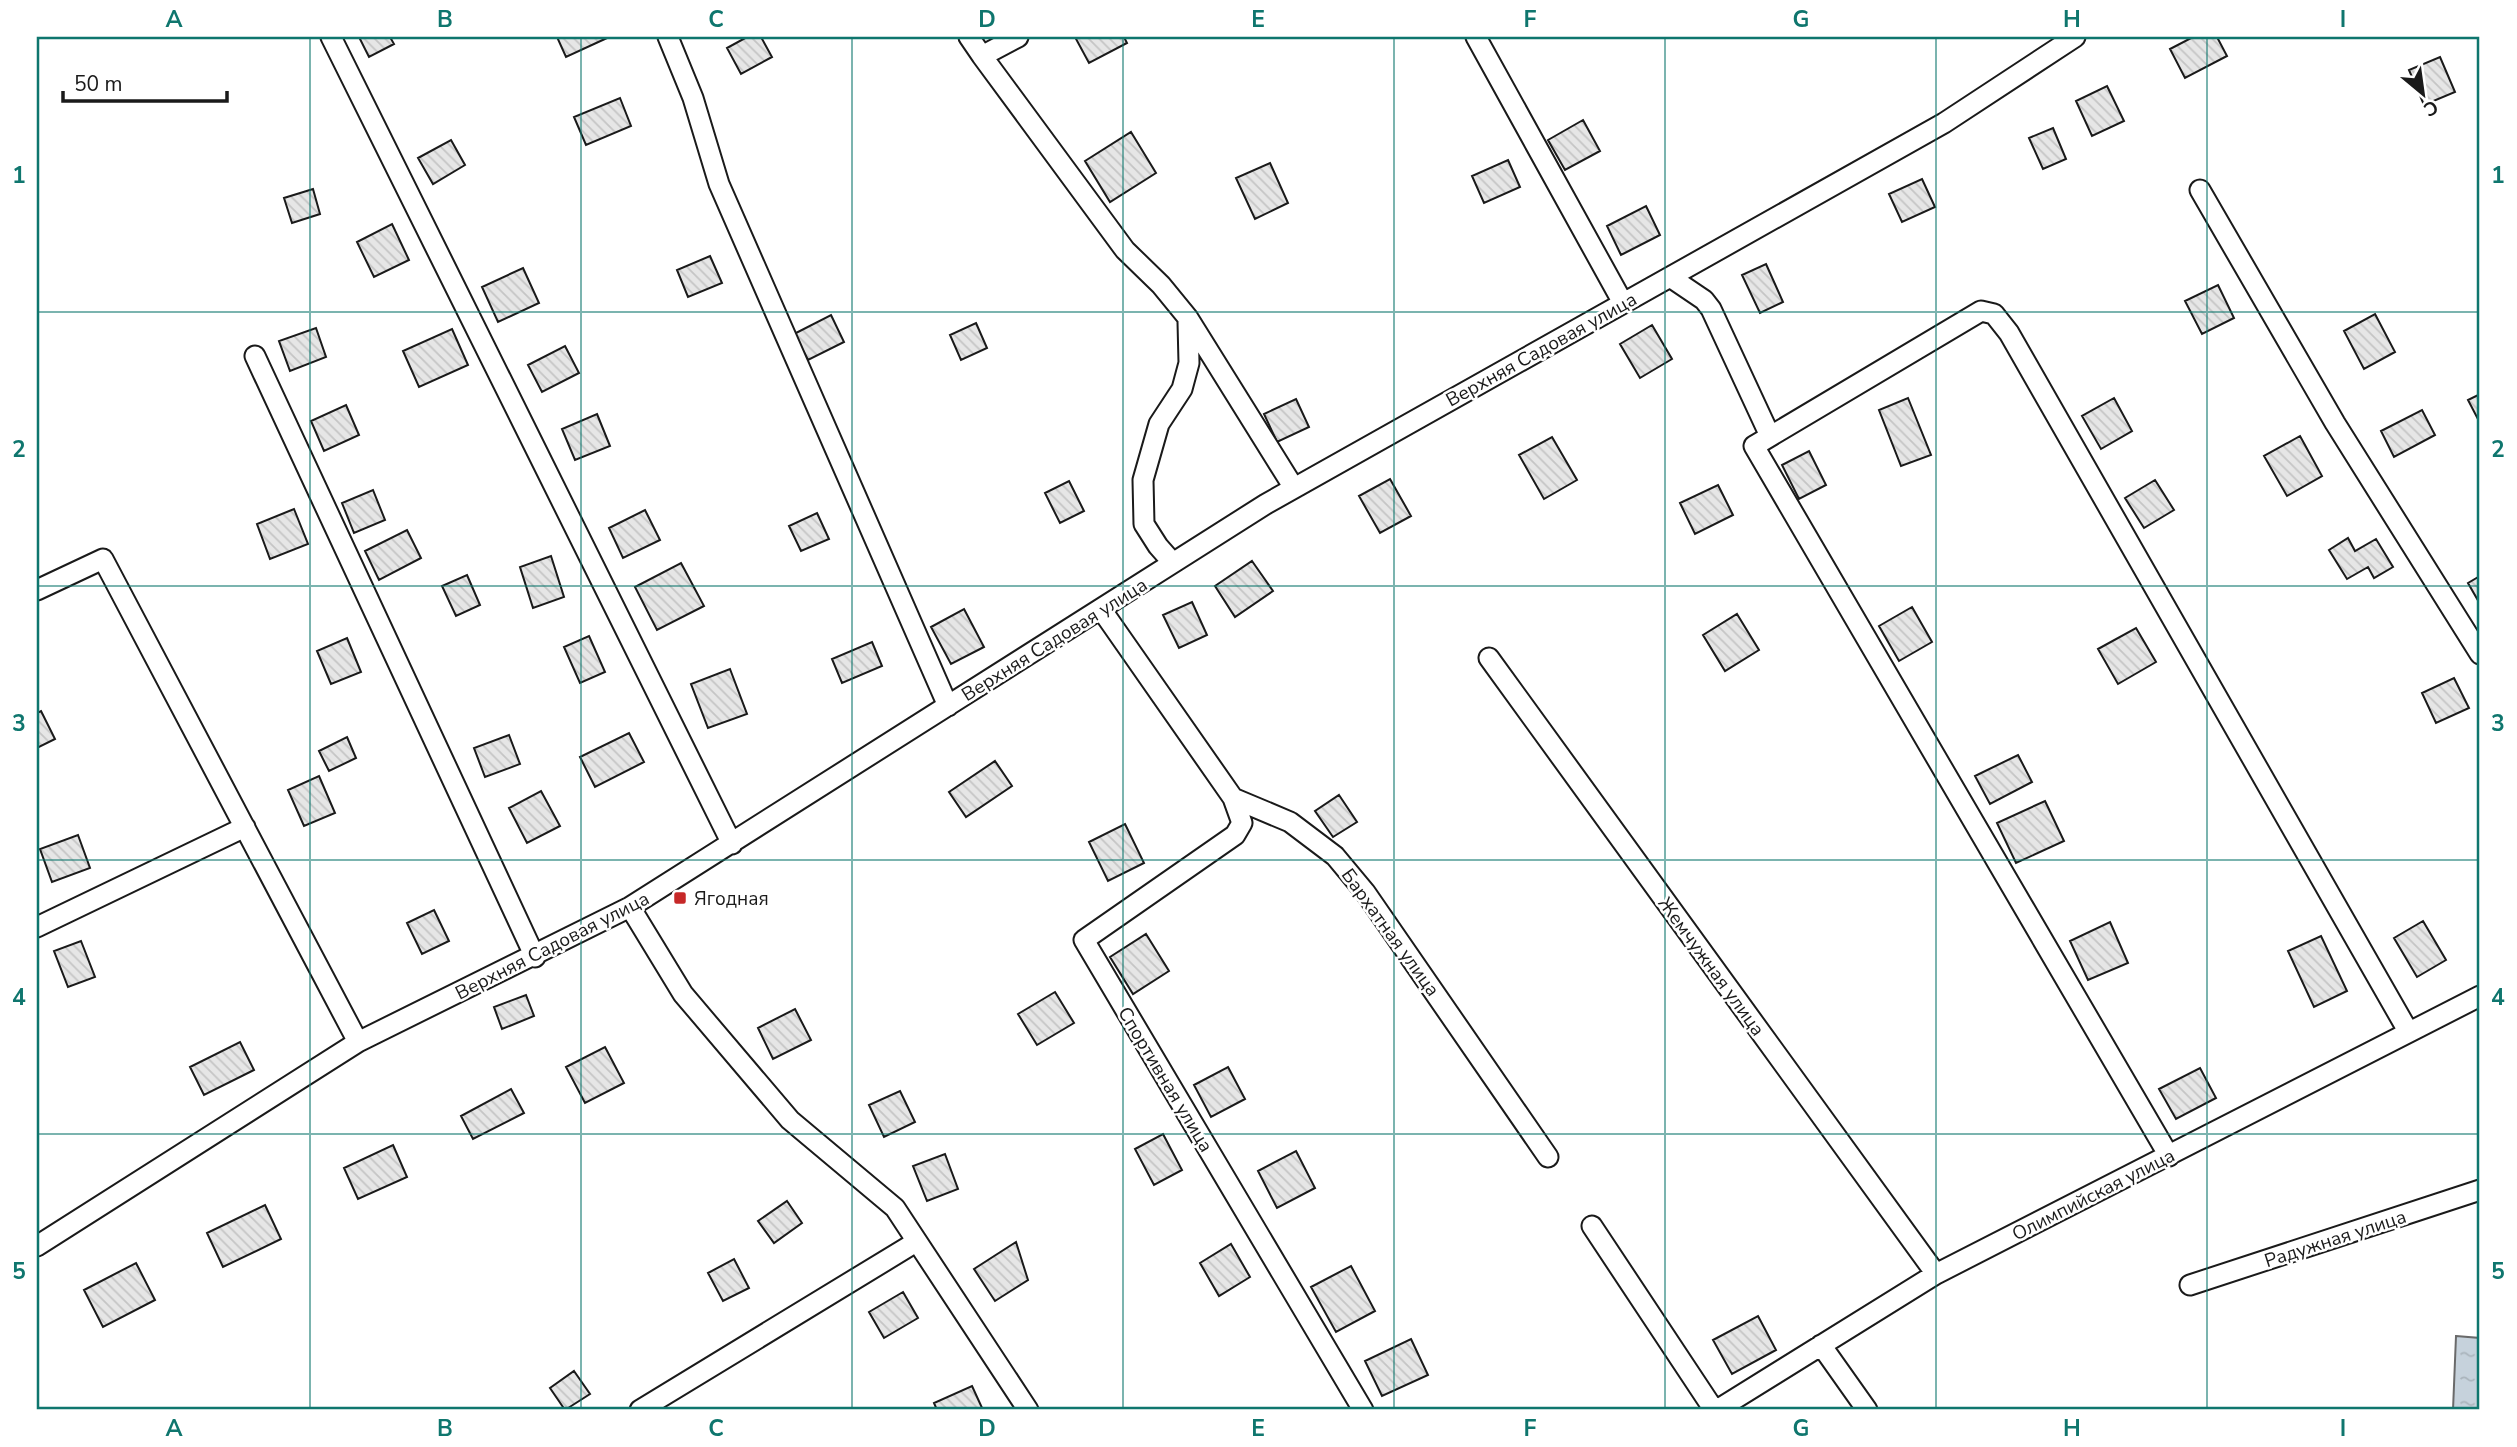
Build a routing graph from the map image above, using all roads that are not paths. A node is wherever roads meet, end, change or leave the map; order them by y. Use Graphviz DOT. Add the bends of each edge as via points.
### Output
graph roads {
  1 [pos="331,37"];
  2 [pos="668,37"];
  3 [pos="969,37"];
  4 [pos="1018,37"];
  5 [pos="1476,37"];
  6 [pos="2075,37"];
  7 [pos="982,56"];
  8 [pos="2200,190"];
  9 [pos="1670,277"];
  10 [pos="1623,303"];
  11 [pos="1188,318"];
  12 [pos="255,356"];
  13 [pos="1770,436"];
  14 [pos="1294,488"];
  15 [pos="1173,563"];
  16 [pos="37,590"];
  17 [pos="1101,609"];
  18 [pos="2480,654"];
  19 [pos="1489,658"];
  20 [pos="948,706"];
  21 [pos="1233,797"];
  22 [pos="245,827"];
  23 [pos="732,844"];
  24 [pos="630,907"];
  25 [pos="37,927"];
  26 [pos="535,957"];
  27 [pos="2480,996"];
  28 [pos="2408,1031"];
  29 [pos="358,1042"];
  30 [pos="2169,1156"];
  31 [pos="1548,1157"];
  32 [pos="2480,1190"];
  33 [pos="1592,1226"];
  34 [pos="916,1242"];
  35 [pos="37,1246"];
  36 [pos="1936,1274"];
  37 [pos="2190,1285"];
  38 [pos="1821,1345"];
  39 [pos="640,1410"];
  40 [pos="1028,1410"];
  41 [pos="1363,1410"];
  42 [pos="1715,1410"];
  43 [pos="1867,1410"];
  1 -- 23 [label="street"];
  2 -- 20 [label="street" via="693,98 719,184"];
  3 -- 7 [label="street"];
  4 -- 7 [label="street"];
  5 -- 10 [label="street"];
  6 -- 9 [label="street, Верхняя Садовая улица" via="1944,123"];
  7 -- 11 [label="street" via="1125,250"];
  8 -- 18 [label="street" via="2335,423"];
  9 -- 10 [label="street, Верхняя Садовая улица"];
  9 -- 13 [label="street" via="1711,309"];
  10 -- 14 [label="street, Верхняя Садовая улица"];
  11 -- 14 [label="street"];
  11 -- 15 [label="street" via="1186,376 1159,424 1143,480 1144,524"];
  12 -- 26 [label="street"];
  13 -- 28 [label="street" via="1981,311 1994,314"];
  13 -- 30 [label="street" via="1754,446"];
  14 -- 15 [label="street, Верхняя Садовая улица"];
  15 -- 17 [label="street, Верхняя Садовая улица"];
  16 -- 22 [label="street" via="103,559"];
  17 -- 20 [label="street, Верхняя Садовая улица"];
  17 -- 21 [label="street"];
  19 -- 36 [label="street, Жемчужная улица"];
  20 -- 23 [label="street, Верхняя Садовая улица"];
  21 -- 31 [label="street, Бархатная улица" via="1290,822 1335,856 1373,903"];
  21 -- 41 [label="street, Спортивная улица" via="1242,823 1235,835 1084,940"];
  22 -- 25 [label="street"];
  22 -- 29 [label="street"];
  23 -- 24 [label="street, Верхняя Садовая улица"];
  24 -- 26 [label="street, Верхняя Садовая улица"];
  24 -- 34 [label="street" via="683,994 712,1030 790,1120 895,1208"];
  26 -- 29 [label="street, Верхняя Садовая улица"];
  27 -- 28 [label="street, Олимпийская улица"];
  28 -- 30 [label="street, Олимпийская улица"];
  29 -- 35 [label="street, Верхняя Садовая улица"];
  30 -- 36 [label="street, Олимпийская улица"];
  32 -- 37 [label="street, Радужная улица"];
  33 -- 42 [label="street"];
  34 -- 39 [label="street"];
  34 -- 40 [label="street"];
  36 -- 38 [label="street, Олимпийская улица"];
  38 -- 42 [label="street, Олимпийская улица"];
  38 -- 43 [label="street"];
}
